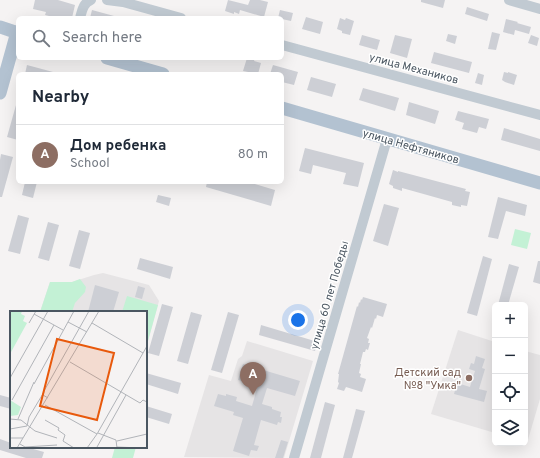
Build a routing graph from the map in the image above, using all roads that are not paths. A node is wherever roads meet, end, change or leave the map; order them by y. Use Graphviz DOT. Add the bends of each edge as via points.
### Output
graph roads {
  1 [pos="91,0"];
  2 [pos="112,0"];
  3 [pos="509,0"];
  4 [pos="540,9"];
  5 [pos="81,16"];
  6 [pos="174,16"];
  7 [pos="0,27"];
  8 [pos="16,32"];
  9 [pos="16,40"];
  10 [pos="284,46"];
  11 [pos="114,60"];
  12 [pos="156,72"];
  13 [pos="0,93"];
  14 [pos="284,109"];
  15 [pos="540,115"];
  16 [pos="387,139"];
  17 [pos="540,183"];
  18 [pos="294,458"];
  1 -- 5 [label="street" via="84,7"];
  2 -- 6 [label="street"];
  3 -- 4 [label="street"];
  7 -- 8 [label="main road"];
  9 -- 13 [label="main road"];
  10 -- 15 [label="street, улица Механиков"];
  11 -- 12 [label="main road"];
  14 -- 16 [label="main road, улица Нефтяников"];
  16 -- 17 [label="main road, улица Нефтяников"];
  16 -- 18 [label="street, улица 60 лет Победы"];
}
